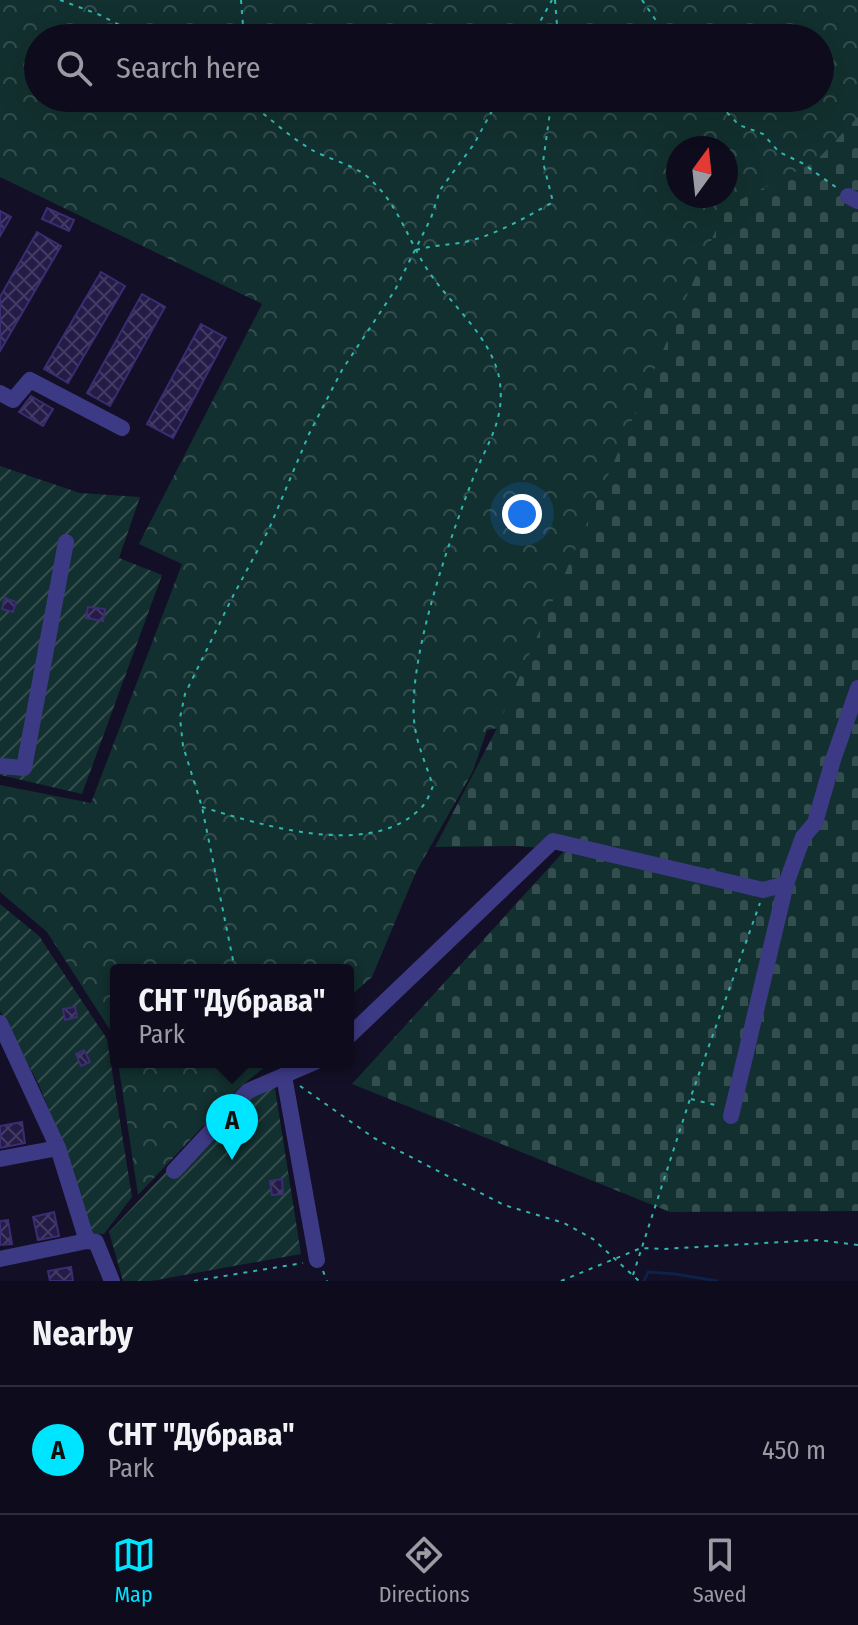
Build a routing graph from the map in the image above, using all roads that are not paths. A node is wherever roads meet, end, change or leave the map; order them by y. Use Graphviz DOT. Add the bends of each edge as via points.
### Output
graph roads {
  1 [pos="0,393"];
  2 [pos="122,428"];
  3 [pos="66,542"];
  4 [pos="858,688"];
  5 [pos="0,766"];
  6 [pos="786,884"];
  7 [pos="0,1023"];
  8 [pos="354,1031"];
  9 [pos="302,1068"];
  10 [pos="284,1076"];
  11 [pos="732,1112"];
  12 [pos="58,1148"];
  13 [pos="0,1159"];
  14 [pos="174,1171"];
  15 [pos="87,1241"];
  16 [pos="0,1259"];
  17 [pos="317,1260"];
  18 [pos="112,1281"];
  1 -- 2 [label="lane" via="13,400 30,380"];
  3 -- 5 [label="lane" via="24,768"];
  4 -- 6 [label="lane" via="815,823 803,837"];
  6 -- 8 [label="lane" via="763,890 553,841"];
  6 -- 11 [label="lane"];
  7 -- 12 [label="lane"];
  9 -- 10 [label="lane"];
  10 -- 14 [label="lane" via="248,1091"];
  10 -- 17 [label="lane"];
  12 -- 13 [label="lane"];
  12 -- 15 [label="lane"];
  15 -- 16 [label="lane"];
  15 -- 18 [label="lane" via="96,1242"];
}
